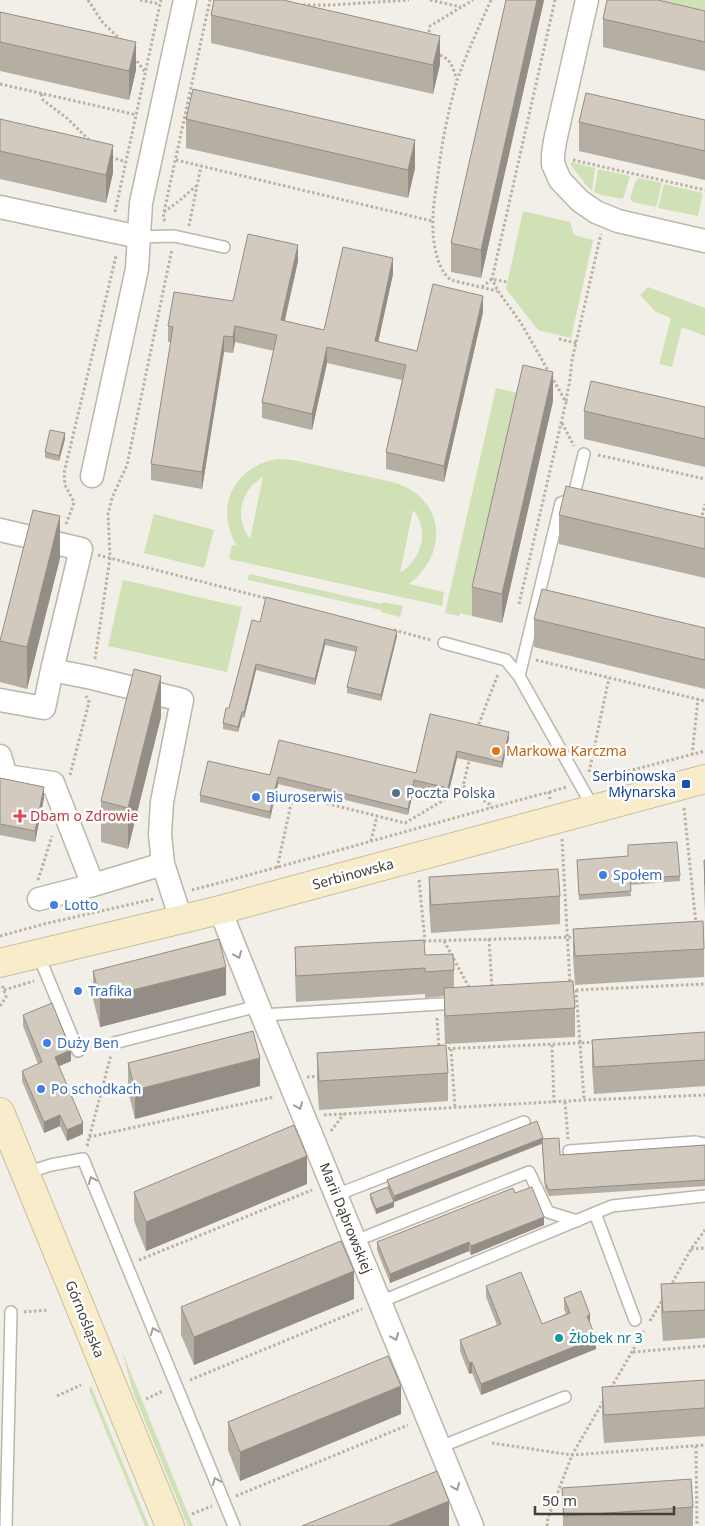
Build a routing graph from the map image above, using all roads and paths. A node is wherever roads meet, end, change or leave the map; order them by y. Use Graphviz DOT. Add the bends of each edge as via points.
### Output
graph roads {
  1 [pos="88,0"];
  2 [pos="140,0"];
  3 [pos="185,0"];
  4 [pos="409,0"];
  5 [pos="430,0"];
  6 [pos="474,0"];
  7 [pos="491,0"];
  8 [pos="554,0"];
  9 [pos="586,0"];
  10 [pos="210,1"];
  11 [pos="160,2"];
  12 [pos="219,5"];
  13 [pos="298,5"];
  14 [pos="462,7"];
  15 [pos="123,43"];
  16 [pos="426,43"];
  17 [pos="128,50"];
  18 [pos="432,54"];
  19 [pos="145,73"];
  20 [pos="458,80"];
  21 [pos="0,84"];
  22 [pos="41,93"];
  23 [pos="137,115"];
  24 [pos="93,143"];
  25 [pos="103,153"];
  26 [pos="553,155"];
  27 [pos="176,160"];
  28 [pos="126,162"];
  29 [pos="202,166"];
  30 [pos="197,184"];
  31 [pos="705,190"];
  32 [pos="0,207"];
  33 [pos="164,212"];
  34 [pos="605,216"];
  35 [pos="432,221"];
  36 [pos="112,231"];
  37 [pos="139,237"];
  38 [pos="180,237"];
  39 [pos="705,240"];
  40 [pos="224,247"];
  41 [pos="492,279"];
  42 [pos="508,282"];
  43 [pos="482,287"];
  44 [pos="498,291"];
  45 [pos="559,339"];
  46 [pos="576,343"];
  47 [pos="566,402"];
  48 [pos="561,422"];
  49 [pos="582,452"];
  50 [pos="598,455"];
  51 [pos="92,476"];
  52 [pos="705,479"];
  53 [pos="705,507"];
  54 [pos="700,525"];
  55 [pos="0,530"];
  56 [pos="58,544"];
  57 [pos="81,549"];
  58 [pos="110,558"];
  59 [pos="274,600"];
  60 [pos="519,606"];
  61 [pos="388,629"];
  62 [pos="444,643"];
  63 [pos="524,657"];
  64 [pos="506,660"];
  65 [pos="52,670"];
  66 [pos="519,676"];
  67 [pos="92,678"];
  68 [pos="609,678"];
  69 [pos="698,699"];
  70 [pos="0,700"];
  71 [pos="705,701"];
  72 [pos="476,730"];
  73 [pos="472,749"];
  74 [pos="705,751"];
  75 [pos="692,755"];
  76 [pos="0,756"];
  77 [pos="705,779"];
  78 [pos="583,783"];
  79 [pos="463,786"];
  80 [pos="549,792"];
  81 [pos="691,804"];
  82 [pos="490,808"];
  83 [pos="594,809"];
  84 [pos="377,816"];
  85 [pos="562,839"];
  86 [pos="371,841"];
  87 [pos="163,864"];
  88 [pos="276,868"];
  89 [pos="419,879"];
  90 [pos="93,885"];
  91 [pos="38,899"];
  92 [pos="220,910"];
  93 [pos="181,919"];
  94 [pos="696,929"];
  95 [pos="583,936"];
  96 [pos="568,937"];
  97 [pos="489,939"];
  98 [pos="444,940"];
  99 [pos="38,954"];
  100 [pos="0,963"];
  101 [pos="0,978"];
  102 [pos="705,984"];
  103 [pos="576,990"];
  104 [pos="492,992"];
  105 [pos="477,1002"];
  106 [pos="436,1004"];
  107 [pos="0,1006"];
  108 [pos="260,1010"];
  109 [pos="600,1042"];
  110 [pos="114,1043"];
  111 [pos="580,1043"];
  112 [pos="552,1045"];
  113 [pos="439,1049"];
  114 [pos="451,1049"];
  115 [pos="78,1051"];
  116 [pos="433,1054"];
  117 [pos="328,1075"];
  118 [pos="291,1085"];
  119 [pos="705,1096"];
  120 [pos="584,1100"];
  121 [pos="565,1102"];
  122 [pos="554,1103"];
  123 [pos="455,1108"];
  124 [pos="0,1112"];
  125 [pos="304,1116"];
  126 [pos="524,1122"];
  127 [pos="89,1137"];
  128 [pos="705,1144"];
  129 [pos="569,1151"];
  130 [pos="83,1159"];
  131 [pos="26,1173"];
  132 [pos="333,1188"];
  133 [pos="705,1196"];
  134 [pos="594,1214"];
  135 [pos="577,1221"];
  136 [pos="705,1230"];
  137 [pos="355,1241"];
  138 [pos="705,1248"];
  139 [pos="691,1249"];
  140 [pos="127,1265"];
  141 [pos="668,1290"];
  142 [pos="663,1298"];
  143 [pos="380,1302"];
  144 [pos="48,1310"];
  145 [pos="11,1312"];
  146 [pos="635,1320"];
  147 [pos="705,1346"];
  148 [pos="632,1352"];
  149 [pos="81,1385"];
  150 [pos="177,1386"];
  151 [pos="57,1396"];
  152 [pos="565,1397"];
  153 [pos="146,1399"];
  154 [pos="427,1417"];
  155 [pos="468,1436"];
  156 [pos="705,1445"];
  157 [pos="696,1446"];
  158 [pos="440,1447"];
  159 [pos="572,1455"];
  160 [pos="224,1501"];
  161 [pos="181,1520"];
  162 [pos="6,1526"];
  163 [pos="234,1526"];
  164 [pos="472,1526"];
  165 [pos="547,1526"];
  166 [pos="697,1526"];
  1 -- 15 [label="path" via="103,23"];
  2 -- 11 [label="path"];
  3 -- 37 [label="street" via="141,203"];
  4 -- 13 [label="path"];
  5 -- 14 [label="path"];
  6 -- 14 [label="path"];
  7 -- 20 [label="path"];
  8 -- 41 [label="path"];
  9 -- 26 [label="street"];
  10 -- 12 [label="path"];
  10 -- 27 [label="path"];
  11 -- 19 [label="path"];
  14 -- 16 [label="path" via="430,26"];
  17 -- 19 [label="path"];
  18 -- 20 [label="path" via="447,58"];
  19 -- 23 [label="path"];
  20 -- 35 [label="path" via="446,126"];
  21 -- 22 [label="path"];
  22 -- 23 [label="path"];
  22 -- 24 [label="path" via="44,100"];
  23 -- 28 [label="path"];
  25 -- 28 [label="path"];
  26 -- 31 [label="path"];
  26 -- 34 [label="street" via="556,172 566,187 587,206"];
  27 -- 29 [label="path"];
  27 -- 33 [label="path"];
  28 -- 36 [label="path"];
  29 -- 30 [label="path"];
  29 -- 35 [label="path"];
  30 -- 33 [label="path"];
  30 -- 38 [label="path"];
  32 -- 36 [label="street"];
  33 -- 38 [label="path" via="163,218"];
  34 -- 39 [label="street"];
  34 -- 46 [label="path"];
  35 -- 43 [label="path" via="442,272 451,280"];
  36 -- 37 [label="street"];
  36 -- 56 [label="path" via="119,245 64,472 65,485 74,502"];
  37 -- 38 [label="lane"];
  37 -- 51 [label="street" via="137,269"];
  38 -- 40 [label="lane"];
  38 -- 58 [label="path" via="127,465 108,514"];
  41 -- 42 [label="path"];
  41 -- 43 [label="path"];
  41 -- 44 [label="path"];
  43 -- 44 [label="path"];
  44 -- 47 [label="path" via="521,323"];
  45 -- 46 [label="path"];
  46 -- 47 [label="path"];
  47 -- 48 [label="path"];
  48 -- 49 [label="path" via="572,443"];
  48 -- 60 [label="path"];
  49 -- 63 [label="lane" via="573,499 561,503"];
  50 -- 52 [label="path"];
  53 -- 54 [label="path"];
  55 -- 56 [label="street"];
  56 -- 57 [label="street"];
  57 -- 58 [label="path"];
  57 -- 65 [label="street"];
  58 -- 59 [label="path"];
  58 -- 67 [label="path"];
  61 -- 62 [label="path"];
  62 -- 64 [label="lane"];
  63 -- 66 [label="lane"];
  63 -- 68 [label="path"];
  64 -- 66 [label="lane"];
  64 -- 72 [label="path"];
  65 -- 67 [label="street"];
  65 -- 70 [label="street" via="44,708"];
  66 -- 78 [label="lane"];
  67 -- 87 [label="street" via="182,700 162,802 160,834"];
  68 -- 69 [label="path"];
  68 -- 78 [label="path"];
  69 -- 71 [label="path"];
  69 -- 75 [label="path"];
  73 -- 79 [label="path"];
  74 -- 75 [label="path"];
  75 -- 78 [label="path"];
  76 -- 90 [label="street" via="6,776 53,783"];
  77 -- 83 [label="street, Serbinowska"];
  78 -- 80 [label="path"];
  78 -- 83 [label="lane"];
  79 -- 82 [label="path"];
  79 -- 84 [label="path" via="405,822"];
  81 -- 94 [label="path" via="684,806"];
  83 -- 92 [label="street, Serbinowska"];
  84 -- 86 [label="path"];
  84 -- 88 [label="path" via="293,795"];
  85 -- 96 [label="path"];
  87 -- 90 [label="street"];
  87 -- 93 [label="street"];
  89 -- 98 [label="path" via="425,941"];
  90 -- 91 [label="street"];
  92 -- 93 [label="street, Serbinowska"];
  92 -- 108 [label="street, Marii Dąbrowskiej, one-way"];
  93 -- 99 [label="street, Serbinowska"];
  95 -- 96 [label="path"];
  96 -- 97 [label="path"];
  96 -- 103 [label="path" via="570,990"];
  97 -- 98 [label="path"];
  97 -- 104 [label="path"];
  98 -- 105 [label="path"];
  99 -- 100 [label="street, Serbinowska"];
  99 -- 115 [label="lane"];
  101 -- 107 [label="path" via="6,997"];
  102 -- 103 [label="path"];
  103 -- 111 [label="path"];
  105 -- 106 [label="lane"];
  106 -- 108 [label="lane"];
  106 -- 113 [label="path"];
  108 -- 110 [label="lane"];
  108 -- 118 [label="street, Marii Dąbrowskiej"];
  109 -- 111 [label="path"];
  110 -- 127 [label="path"];
  111 -- 112 [label="path"];
  111 -- 120 [label="path"];
  112 -- 114 [label="path"];
  112 -- 122 [label="path"];
  113 -- 114 [label="path"];
  113 -- 116 [label="path"];
  114 -- 123 [label="path"];
  117 -- 118 [label="path"];
  118 -- 125 [label="street, Marii Dąbrowskiej, one-way"];
  118 -- 127 [label="path"];
  119 -- 120 [label="path"];
  120 -- 121 [label="path"];
  121 -- 122 [label="path"];
  121 -- 129 [label="path"];
  122 -- 123 [label="path"];
  123 -- 125 [label="path"];
  124 -- 131 [label="street, Górnośląska"];
  125 -- 132 [label="street, Marii Dąbrowskiej"];
  126 -- 132 [label="lane"];
  127 -- 130 [label="path"];
  128 -- 129 [label="lane" via="695,1142"];
  130 -- 131 [label="lane"];
  140 -- 130 [label="lane, one-way"];
  131 -- 161 [label="street, Górnośląska"];
  132 -- 137 [label="street, Marii Dąbrowskiej"];
  132 -- 140 [label="path"];
  133 -- 134 [label="lane" via="612,1206"];
  134 -- 135 [label="lane"];
  134 -- 146 [label="lane"];
  135 -- 137 [label="lane" via="548,1212 529,1172"];
  135 -- 143 [label="lane"];
  136 -- 139 [label="path"];
  137 -- 143 [label="street, Marii Dąbrowskiej"];
  138 -- 139 [label="path"];
  139 -- 141 [label="path"];
  150 -- 140 [label="lane, one-way"];
  142 -- 148 [label="path"];
  143 -- 150 [label="path"];
  143 -- 154 [label="street, Marii Dąbrowskiej, one-way"];
  144 -- 145 [label="path"];
  145 -- 162 [label="lane"];
  147 -- 148 [label="path"];
  148 -- 159 [label="path"];
  149 -- 151 [label="path"];
  150 -- 153 [label="path"];
  160 -- 150 [label="lane, one-way"];
  152 -- 155 [label="lane"];
  154 -- 158 [label="street, Marii Dąbrowskiej"];
  154 -- 160 [label="path"];
  155 -- 158 [label="lane"];
  155 -- 159 [label="path" via="480,1441"];
  156 -- 157 [label="path"];
  157 -- 159 [label="path"];
  157 -- 166 [label="path"];
  158 -- 164 [label="street, Marii Dąbrowskiej, one-way"];
  159 -- 165 [label="path"];
  160 -- 161 [label="path"];
  160 -- 163 [label="lane"];
}
